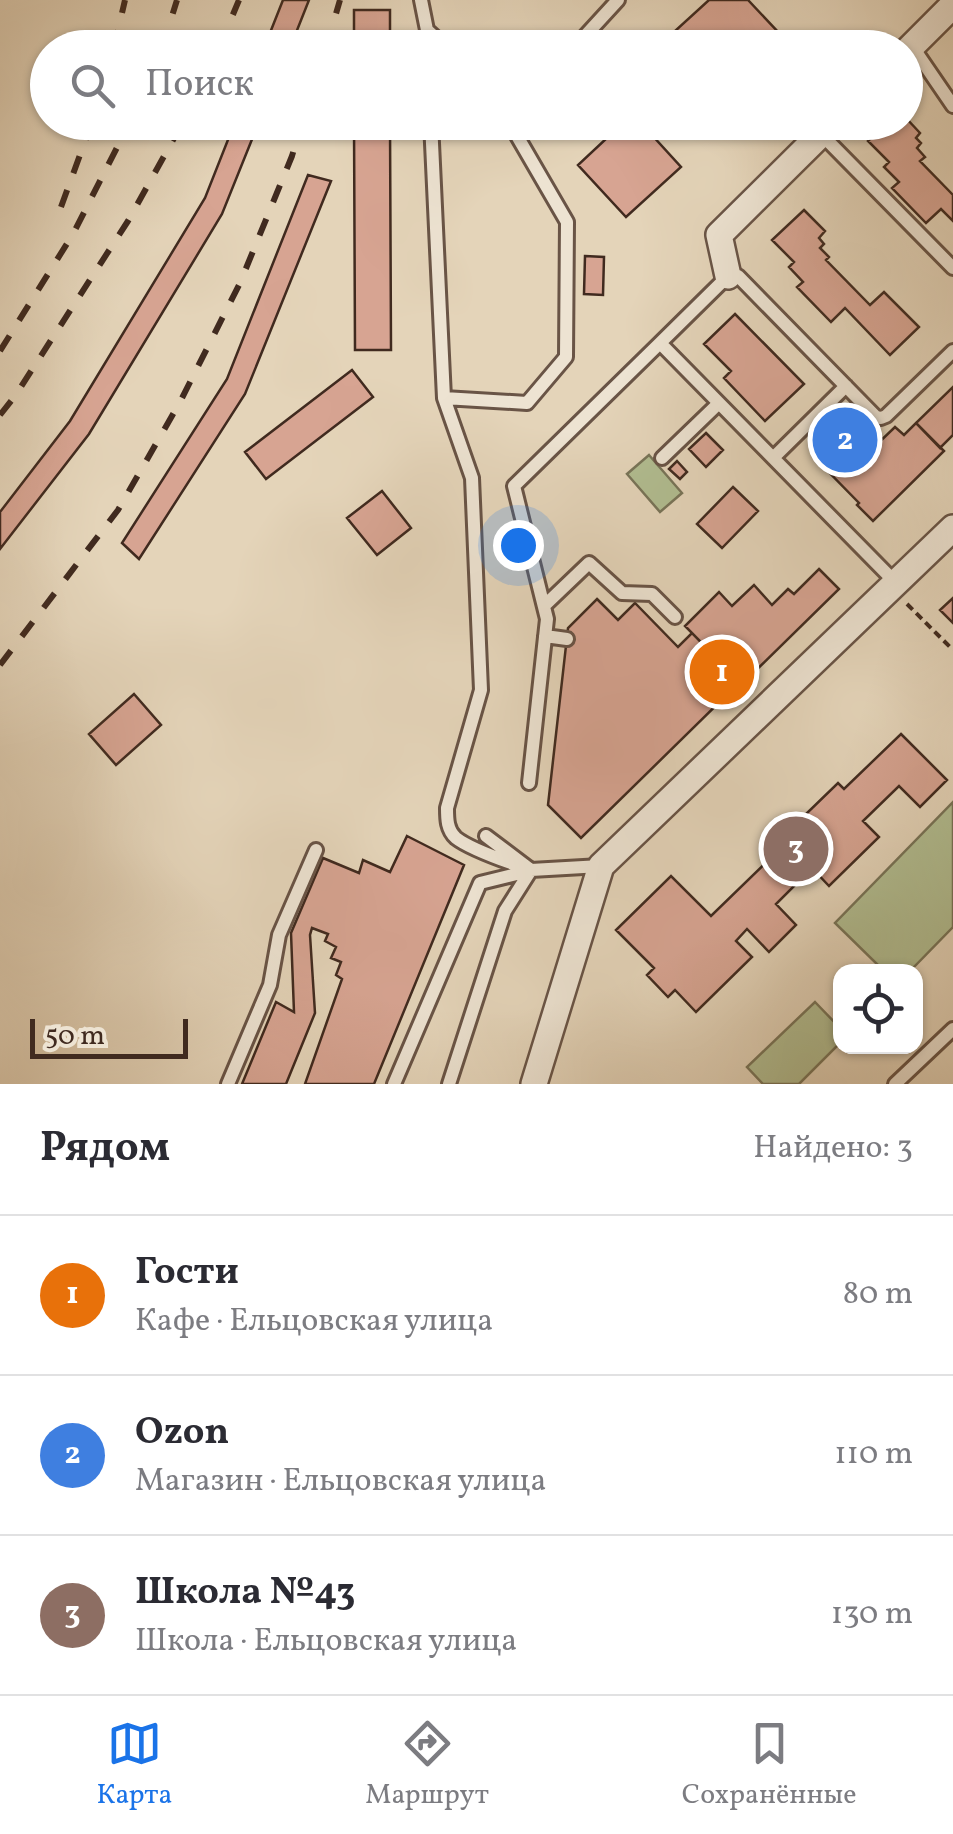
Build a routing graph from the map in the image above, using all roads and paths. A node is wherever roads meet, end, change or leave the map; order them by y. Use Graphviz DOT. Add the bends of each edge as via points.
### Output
graph roads {
  1 [pos="422,0"];
  2 [pos="618,0"];
  3 [pos="953,5"];
  4 [pos="427,30"];
  5 [pos="590,30"];
  6 [pos="923,35"];
  7 [pos="923,67"];
  8 [pos="953,106"];
  9 [pos="432,140"];
  10 [pos="520,140"];
  11 [pos="815,140"];
  12 [pos="838,140"];
  13 [pos="953,268"];
  14 [pos="728,276"];
  15 [pos="660,342"];
  16 [pos="953,351"];
  17 [pos="846,386"];
  18 [pos="444,398"];
  19 [pos="719,403"];
  20 [pos="662,458"];
  21 [pos="773,458"];
  22 [pos="953,528"];
  23 [pos="894,585"];
  24 [pos="544,606"];
  25 [pos="675,618"];
  26 [pos="545,636"];
  27 [pos="566,639"];
  28 [pos="953,650"];
  29 [pos="529,782"];
  30 [pos="486,836"];
  31 [pos="316,850"];
  32 [pos="601,866"];
  33 [pos="531,870"];
  34 [pos="953,1029"];
  35 [pos="228,1084"];
  36 [pos="394,1084"];
  37 [pos="449,1084"];
  38 [pos="534,1084"];
  39 [pos="895,1084"];
  1 -- 4 [label="lane"];
  2 -- 5 [label="lane"];
  3 -- 6 [label="street"];
  7 -- 8 [label="lane"];
  9 -- 18 [label="lane"];
  10 -- 18 [label="lane" via="567,222 566,357 528,403"];
  11 -- 14 [label="street" via="719,235"];
  12 -- 13 [label="lane"];
  14 -- 15 [label="lane"];
  14 -- 17 [label="lane" via="738,276"];
  15 -- 19 [label="lane"];
  15 -- 24 [label="lane" via="514,486"];
  16 -- 17 [label="lane" via="881,418"];
  17 -- 21 [label="lane"];
  18 -- 33 [label="lane" via="472,478 480,690 448,824 454,837"];
  19 -- 20 [label="lane"];
  19 -- 21 [label="lane"];
  21 -- 23 [label="lane"];
  22 -- 23 [label="street"];
  23 -- 28 [label="path"];
  23 -- 32 [label="street"];
  24 -- 25 [label="lane" via="593,564 622,593 652,594"];
  24 -- 26 [label="lane"];
  26 -- 27 [label="lane"];
  26 -- 29 [label="lane"];
  30 -- 33 [label="lane"];
  31 -- 35 [label="lane"];
  32 -- 33 [label="lane"];
  32 -- 38 [label="street"];
  33 -- 36 [label="lane" via="480,883"];
  33 -- 37 [label="lane" via="505,911"];
  34 -- 39 [label="lane"];
}
